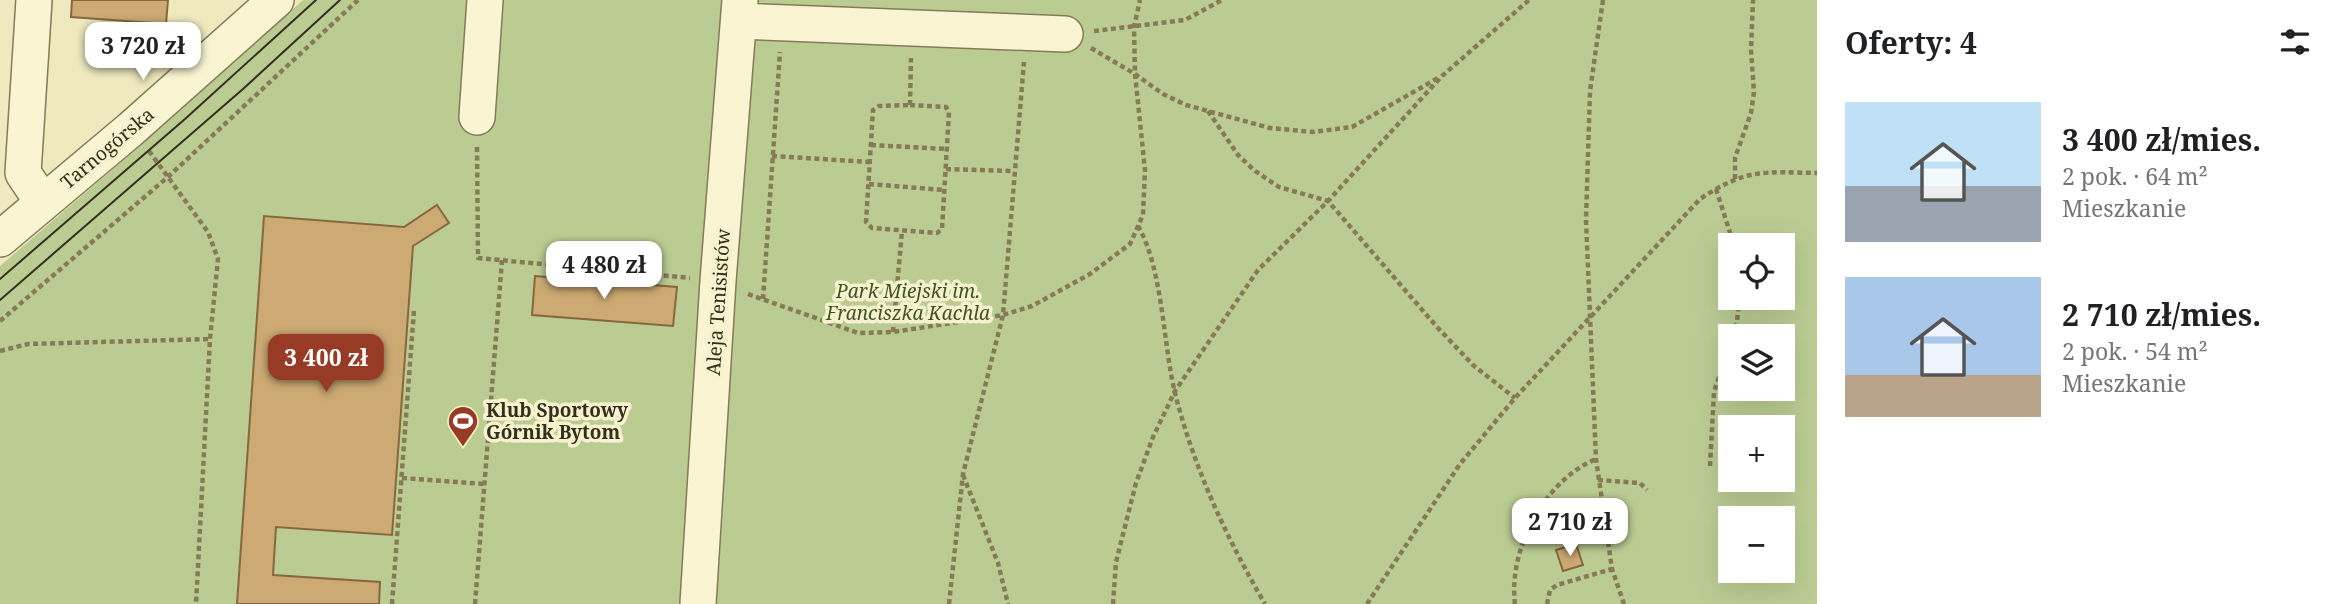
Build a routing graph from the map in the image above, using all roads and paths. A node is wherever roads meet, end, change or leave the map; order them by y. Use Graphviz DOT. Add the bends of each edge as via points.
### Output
graph roads {
  1 [pos="34,0"];
  2 [pos="276,0"];
  3 [pos="358,0"];
  4 [pos="485,0"];
  5 [pos="1140,0"];
  6 [pos="1222,0"];
  7 [pos="1529,0"];
  8 [pos="1603,0"];
  9 [pos="1753,0"];
  10 [pos="739,11"];
  11 [pos="782,23"];
  12 [pos="1134,27"];
  13 [pos="912,29"];
  14 [pos="1026,33"];
  15 [pos="1065,34"];
  16 [pos="1135,74"];
  17 [pos="1442,76"];
  18 [pos="910,105"];
  19 [pos="1208,111"];
  20 [pos="477,117"];
  21 [pos="131,130"];
  22 [pos="871,145"];
  23 [pos="947,149"];
  24 [pos="772,156"];
  25 [pos="870,163"];
  26 [pos="946,169"];
  27 [pos="1014,172"];
  28 [pos="1817,173"];
  29 [pos="169,176"];
  30 [pos="1735,179"];
  31 [pos="869,184"];
  32 [pos="1716,189"];
  33 [pos="944,190"];
  34 [pos="1328,201"];
  35 [pos="43,202"];
  36 [pos="1138,226"];
  37 [pos="902,231"];
  38 [pos="1730,233"];
  39 [pos="0,239"];
  40 [pos="502,260"];
  41 [pos="718,281"];
  42 [pos="764,299"];
  43 [pos="414,310"];
  44 [pos="1003,315"];
  45 [pos="1591,317"];
  46 [pos="0,321"];
  47 [pos="893,332"];
  48 [pos="211,339"];
  49 [pos="0,351"];
  50 [pos="1718,379"];
  51 [pos="1175,391"];
  52 [pos="1515,397"];
  53 [pos="1596,459"];
  54 [pos="1710,466"];
  55 [pos="963,474"];
  56 [pos="402,478"];
  57 [pos="1598,480"];
  58 [pos="484,484"];
  59 [pos="1647,490"];
  60 [pos="1612,569"];
  61 [pos="196,604"];
  62 [pos="392,604"];
  63 [pos="475,604"];
  64 [pos="698,604"];
  65 [pos="949,604"];
  66 [pos="1008,604"];
  67 [pos="1113,604"];
  68 [pos="1265,604"];
  69 [pos="1367,604"];
  70 [pos="1515,604"];
  71 [pos="1547,604"];
  72 [pos="1624,604"];
  1 -- 35 [label="street" via="23,173"];
  2 -- 21 [label="street, Tarnogórska"];
  3 -- 29 [label="path"];
  4 -- 20 [label="street"];
  5 -- 12 [label="path"];
  6 -- 12 [label="path" via="1185,20"];
  7 -- 17 [label="path"];
  8 -- 45 [label="path" via="1590,91 1586,220"];
  9 -- 30 [label="path" via="1754,92 1735,158"];
  10 -- 11 [label="street"];
  10 -- 41 [label="street, Aleja Tenisistów"];
  11 -- 13 [label="street"];
  11 -- 24 [label="path"];
  12 -- 15 [label="path"];
  12 -- 16 [label="path"];
  13 -- 14 [label="street"];
  13 -- 18 [label="path"];
  14 -- 15 [label="street"];
  14 -- 27 [label="path"];
  15 -- 16 [label="path"];
  16 -- 19 [label="path" via="1163,94"];
  16 -- 36 [label="path" via="1145,170 1143,215"];
  17 -- 19 [label="path" via="1352,127 1313,132 1270,128"];
  17 -- 34 [label="path"];
  18 -- 22 [label="path" via="873,110"];
  18 -- 23 [label="path" via="946,107"];
  19 -- 34 [label="path" via="1238,155 1255,171 1279,187"];
  20 -- 40 [label="path" via="478,258"];
  21 -- 29 [label="path"];
  21 -- 35 [label="street, Tarnogórska"];
  22 -- 23 [label="path"];
  22 -- 25 [label="path"];
  23 -- 26 [label="path"];
  24 -- 25 [label="path"];
  24 -- 42 [label="path"];
  25 -- 31 [label="path"];
  26 -- 27 [label="path"];
  26 -- 33 [label="path"];
  27 -- 44 [label="path"];
  28 -- 30 [label="path" via="1753,172"];
  29 -- 46 [label="path"];
  29 -- 48 [label="path" via="208,232 218,259"];
  30 -- 32 [label="path"];
  31 -- 33 [label="path"];
  31 -- 37 [label="path" via="866,222 872,228"];
  32 -- 38 [label="path"];
  32 -- 45 [label="path" via="1700,199"];
  33 -- 37 [label="path" via="942,229 936,233"];
  34 -- 51 [label="path" via="1258,270"];
  34 -- 52 [label="path" via="1473,365"];
  35 -- 39 [label="street, Tarnogórska"];
  36 -- 44 [label="path" via="1130,244 1090,274 1032,306"];
  36 -- 51 [label="path" via="1152,265"];
  37 -- 47 [label="path"];
  40 -- 41 [label="path"];
  40 -- 58 [label="path"];
  41 -- 42 [label="path"];
  41 -- 64 [label="street, Aleja Tenisistów"];
  42 -- 47 [label="path" via="858,333"];
  43 -- 56 [label="path"];
  44 -- 47 [label="path"];
  44 -- 55 [label="path"];
  45 -- 52 [label="path"];
  45 -- 53 [label="path"];
  48 -- 49 [label="path" via="28,344"];
  48 -- 61 [label="path"];
  50 -- 54 [label="path"];
  51 -- 67 [label="path" via="1136,483 1116,562"];
  51 -- 68 [label="path" via="1194,456 1223,526"];
  52 -- 69 [label="path" via="1460,464"];
  53 -- 57 [label="path"];
  53 -- 70 [label="path" via="1579,466 1535,514 1519,560"];
  55 -- 65 [label="path"];
  55 -- 66 [label="path" via="998,564"];
  56 -- 58 [label="path"];
  56 -- 62 [label="path"];
  57 -- 59 [label="path" via="1640,483"];
  57 -- 60 [label="path"];
  58 -- 63 [label="path"];
  60 -- 71 [label="path" via="1558,585 1550,590"];
  60 -- 72 [label="path"];
}
